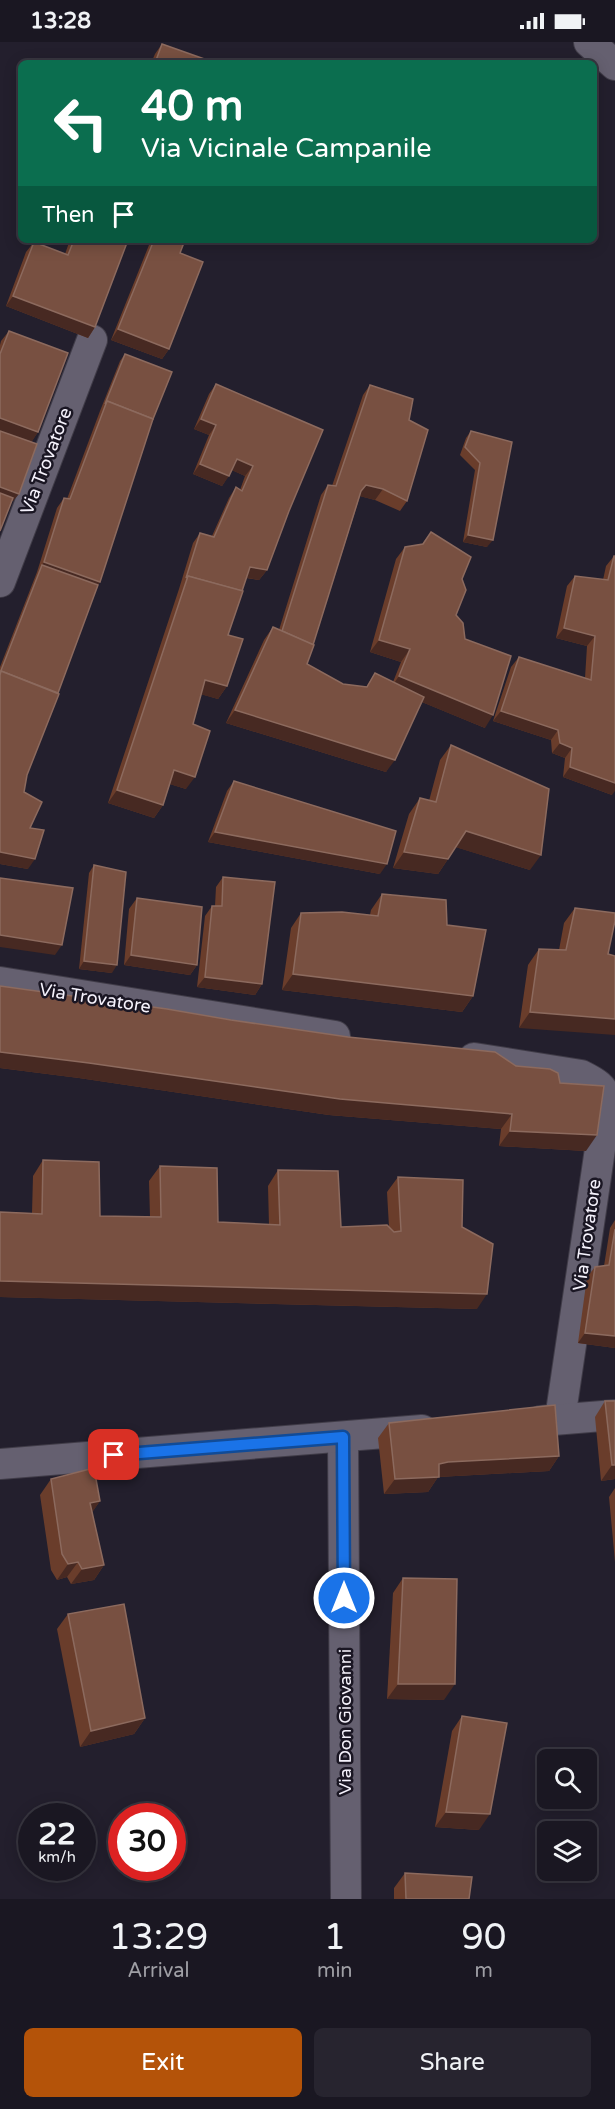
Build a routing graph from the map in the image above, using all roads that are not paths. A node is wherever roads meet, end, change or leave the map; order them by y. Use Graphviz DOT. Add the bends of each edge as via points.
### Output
graph roads {
  1 [pos="589,42"];
  2 [pos="615,65"];
  3 [pos="92,340"];
  4 [pos="0,582"];
  5 [pos="0,982"];
  6 [pos="360,1040"];
  7 [pos="442,1053"];
  8 [pos="615,1415"];
  9 [pos="560,1419"];
  10 [pos="509,1423"];
  11 [pos="450,1428"];
  12 [pos="343,1437"];
  13 [pos="0,1464"];
  14 [pos="346,1899"];
  1 -- 2 [label="street"];
  3 -- 4 [label="street, Via Trovatore"];
  5 -- 6 [label="street, Via Trovatore"];
  7 -- 9 [label="street, Via Trovatore" via="581,1076 606,1094"];
  8 -- 9 [label="street"];
  9 -- 10 [label="street"];
  11 -- 12 [label="street"];
  12 -- 13 [label="street"];
  12 -- 14 [label="street, Via Don Giovanni"];
}
